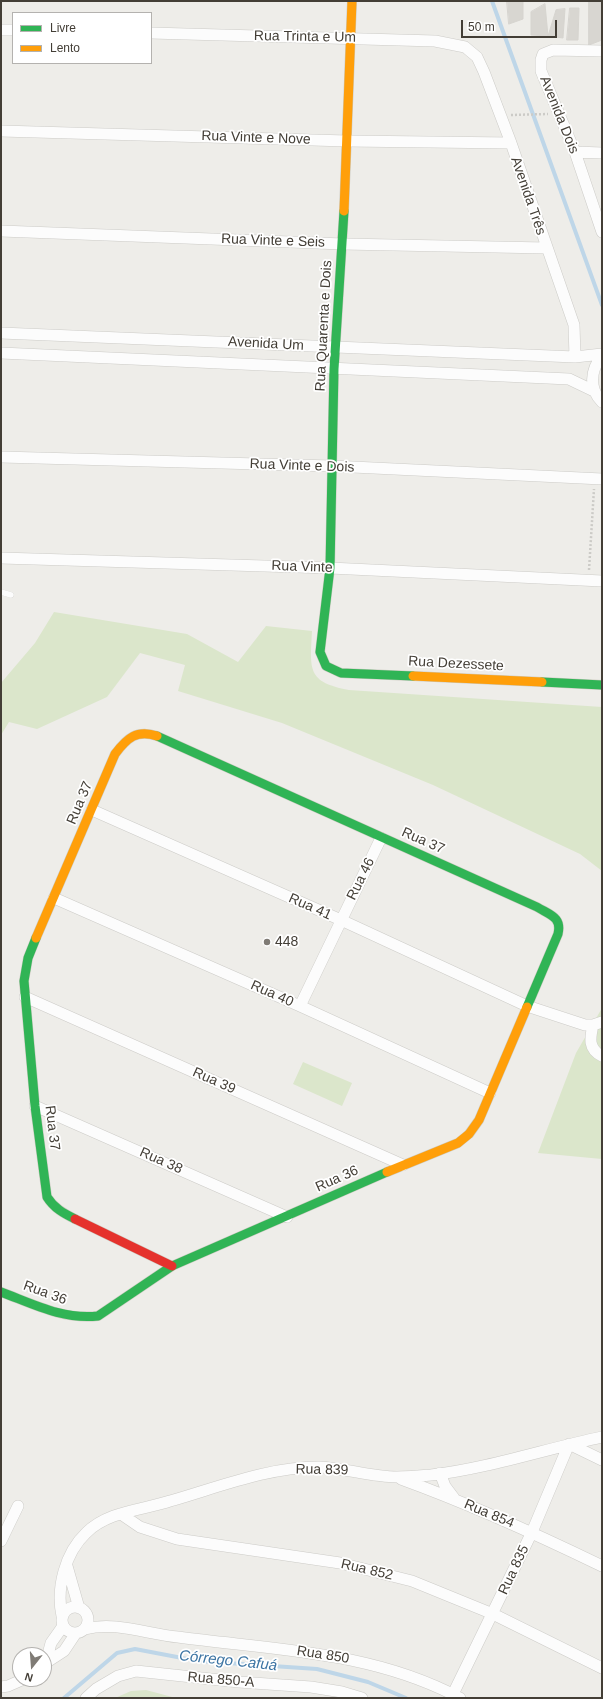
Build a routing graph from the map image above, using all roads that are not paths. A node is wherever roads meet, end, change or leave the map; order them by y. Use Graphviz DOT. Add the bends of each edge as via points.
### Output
graph roads {
  1 [pos="352,1"];
  2 [pos="1,30"];
  3 [pos="12,30"];
  4 [pos="152,33"];
  5 [pos="351,38"];
  6 [pos="460,45"];
  7 [pos="602,51"];
  8 [pos="1,131"];
  9 [pos="347,141"];
  10 [pos="510,143"];
  11 [pos="575,152"];
  12 [pos="602,153"];
  13 [pos="1,231"];
  14 [pos="602,232"];
  15 [pos="342,244"];
  16 [pos="546,248"];
  17 [pos="1,333"];
  18 [pos="335,347"];
  19 [pos="1,353"];
  20 [pos="602,355"];
  21 [pos="575,357"];
  22 [pos="334,369"];
  23 [pos="594,391"];
  24 [pos="602,402"];
  25 [pos="1,457"];
  26 [pos="332,466"];
  27 [pos="598,478"];
  28 [pos="1,558"];
  29 [pos="330,568"];
  30 [pos="602,581"];
  31 [pos="1,592"];
  32 [pos="11,596"];
  33 [pos="320,652"];
  34 [pos="602,685"];
  35 [pos="92,810"];
  36 [pos="381,838"];
  37 [pos="54,898"];
  38 [pos="555,916"];
  39 [pos="341,920"];
  40 [pos="25,997"];
  41 [pos="300,1006"];
  42 [pos="527,1006"];
  43 [pos="597,1023"];
  44 [pos="602,1056"];
  45 [pos="490,1093"];
  46 [pos="35,1106"];
  47 [pos="403,1165"];
  48 [pos="287,1216"];
  49 [pos="172,1266"];
  50 [pos="1,1292"];
  51 [pos="602,1437"];
  52 [pos="569,1444"];
  53 [pos="602,1460"];
  54 [pos="440,1473"];
  55 [pos="396,1477"];
  56 [pos="455,1499"];
  57 [pos="18,1506"];
  58 [pos="121,1514"];
  59 [pos="532,1532"];
  60 [pos="1,1541"];
  61 [pos="67,1566"];
  62 [pos="602,1566"];
  63 [pos="79,1608"];
  64 [pos="493,1614"];
  65 [pos="63,1621"];
  66 [pos="80,1631"];
  67 [pos="50,1647"];
  68 [pos="52,1660"];
  69 [pos="602,1668"];
  70 [pos="12,1684"];
  71 [pos="1,1687"];
  72 [pos="341,1695"];
  73 [pos="457,1696"];
  74 [pos="86,1698"];
  75 [pos="362,1698"];
  1 -- 5 [label="street, Rua Quarenta e Dois"];
  2 -- 3 [label="street"];
  4 -- 5 [label="street, Rua Trinta e Um"];
  5 -- 6 [label="street, Rua Trinta e Um" via="435,41"];
  5 -- 9 [label="street, Rua Quarenta e Dois"];
  6 -- 10 [label="street, Avenida Três" via="477,57"];
  7 -- 11 [label="street, Avenida Dois" via="554,50 543,54 541,60 541,71"];
  8 -- 9 [label="street, Rua Vinte e Nove"];
  9 -- 10 [label="street, Rua Vinte e Nove"];
  9 -- 15 [label="street, Rua Quarenta e Dois"];
  10 -- 16 [label="street, Avenida Três"];
  11 -- 12 [label="street"];
  11 -- 14 [label="street, Avenida Dois"];
  13 -- 15 [label="street, Rua Vinte e Seis"];
  15 -- 16 [label="street, Rua Vinte e Seis"];
  15 -- 18 [label="street, Rua Quarenta e Dois"];
  16 -- 21 [label="street, Avenida Três" via="574,325"];
  17 -- 18 [label="street, Avenida Um"];
  18 -- 21 [label="street, Avenida Um"];
  18 -- 22 [label="street, Rua Quarenta e Dois"];
  19 -- 22 [label="street, Avenida Um"];
  20 -- 21 [label="street, Avenida Um"];
  20 -- 23 [label="street" via="593,371"];
  22 -- 23 [label="street, Avenida Um" via="569,379"];
  22 -- 26 [label="street, Rua Quarenta e Dois"];
  23 -- 24 [label="street"];
  25 -- 26 [label="street, Rua Vinte e Dois"];
  26 -- 27 [label="street, Rua Vinte e Dois"];
  26 -- 29 [label="street, Rua Quarenta e Dois"];
  28 -- 29 [label="street, Rua Vinte"];
  29 -- 30 [label="street, Rua Vinte"];
  29 -- 33 [label="street, Rua Quarenta e Dois"];
  31 -- 32 [label="lane"];
  33 -- 34 [label="street, Rua Dezessete" via="325,666 341,673"];
  35 -- 36 [label="street, Rua 37" via="123,743 139,732 149,732"];
  35 -- 37 [label="street, Rua 37"];
  35 -- 39 [label="street, Rua 41"];
  36 -- 38 [label="street, Rua 37"];
  36 -- 39 [label="street, Rua 46"];
  37 -- 40 [label="street, Rua 37" via="28,958 24,981"];
  37 -- 41 [label="street, Rua 40"];
  38 -- 42 [label="street, Rua 36" via="560,926 558,934"];
  39 -- 41 [label="street, Rua 46"];
  39 -- 42 [label="street, Rua 41"];
  40 -- 46 [label="street, Rua 37"];
  40 -- 47 [label="street, Rua 39"];
  41 -- 45 [label="street, Rua 40"];
  42 -- 43 [label="street, Rua 41" via="569,1021"];
  42 -- 45 [label="street, Rua 36"];
  43 -- 44 [label="street" via="590,1039 591,1046 595,1053"];
  45 -- 47 [label="street, Rua 36" via="479,1120 469,1134 458,1143"];
  46 -- 48 [label="street, Rua 38"];
  46 -- 49 [label="street, Rua 37" via="44,1181 47,1197 52,1204 61,1212"];
  47 -- 48 [label="street, Rua 36"];
  48 -- 49 [label="street, Rua 36"];
  49 -- 50 [label="street, Rua 36" via="142,1284 115,1306 98,1316 86,1318 66,1316"];
  51 -- 52 [label="street, Rua 839"];
  52 -- 53 [label="street"];
  52 -- 54 [label="street, Rua 839" via="472,1468"];
  52 -- 59 [label="street, Rua 835"];
  54 -- 55 [label="street, Rua 839"];
  54 -- 56 [label="street" via="445,1486"];
  55 -- 56 [label="street, Rua 854"];
  55 -- 58 [label="street, Rua 839" via="345,1469 295,1469 259,1474"];
  56 -- 59 [label="street, Rua 854"];
  57 -- 60 [label="street"];
  58 -- 61 [label="street, Rua 839" via="99,1522 86,1533 75,1546"];
  58 -- 64 [label="street, Rua 852" via="140,1527 177,1539 340,1563 412,1581"];
  59 -- 62 [label="street, Rua 854"];
  59 -- 64 [label="street, Rua 835"];
  61 -- 63 [label="street"];
  61 -- 65 [label="street, Rua 839" via="59,1591"];
  63 -- 65 [label="street" via="69,1608"];
  63 -- 66 [label="street" via="87,1614 88,1624"];
  64 -- 69 [label="street, Rua 852"];
  64 -- 73 [label="street, Rua 835"];
  65 -- 66 [label="street" via="66,1630"];
  65 -- 67 [label="street"];
  66 -- 68 [label="street" via="64,1651"];
  66 -- 73 [label="street, Rua 850" via="100,1626 126,1628 176,1637 313,1652 384,1667"];
  70 -- 71 [label="street"];
  72 -- 74 [label="street, Rua 850-A" via="311,1687 136,1671 118,1676"];
  72 -- 75 [label="street, Rua 850-A"];
}
